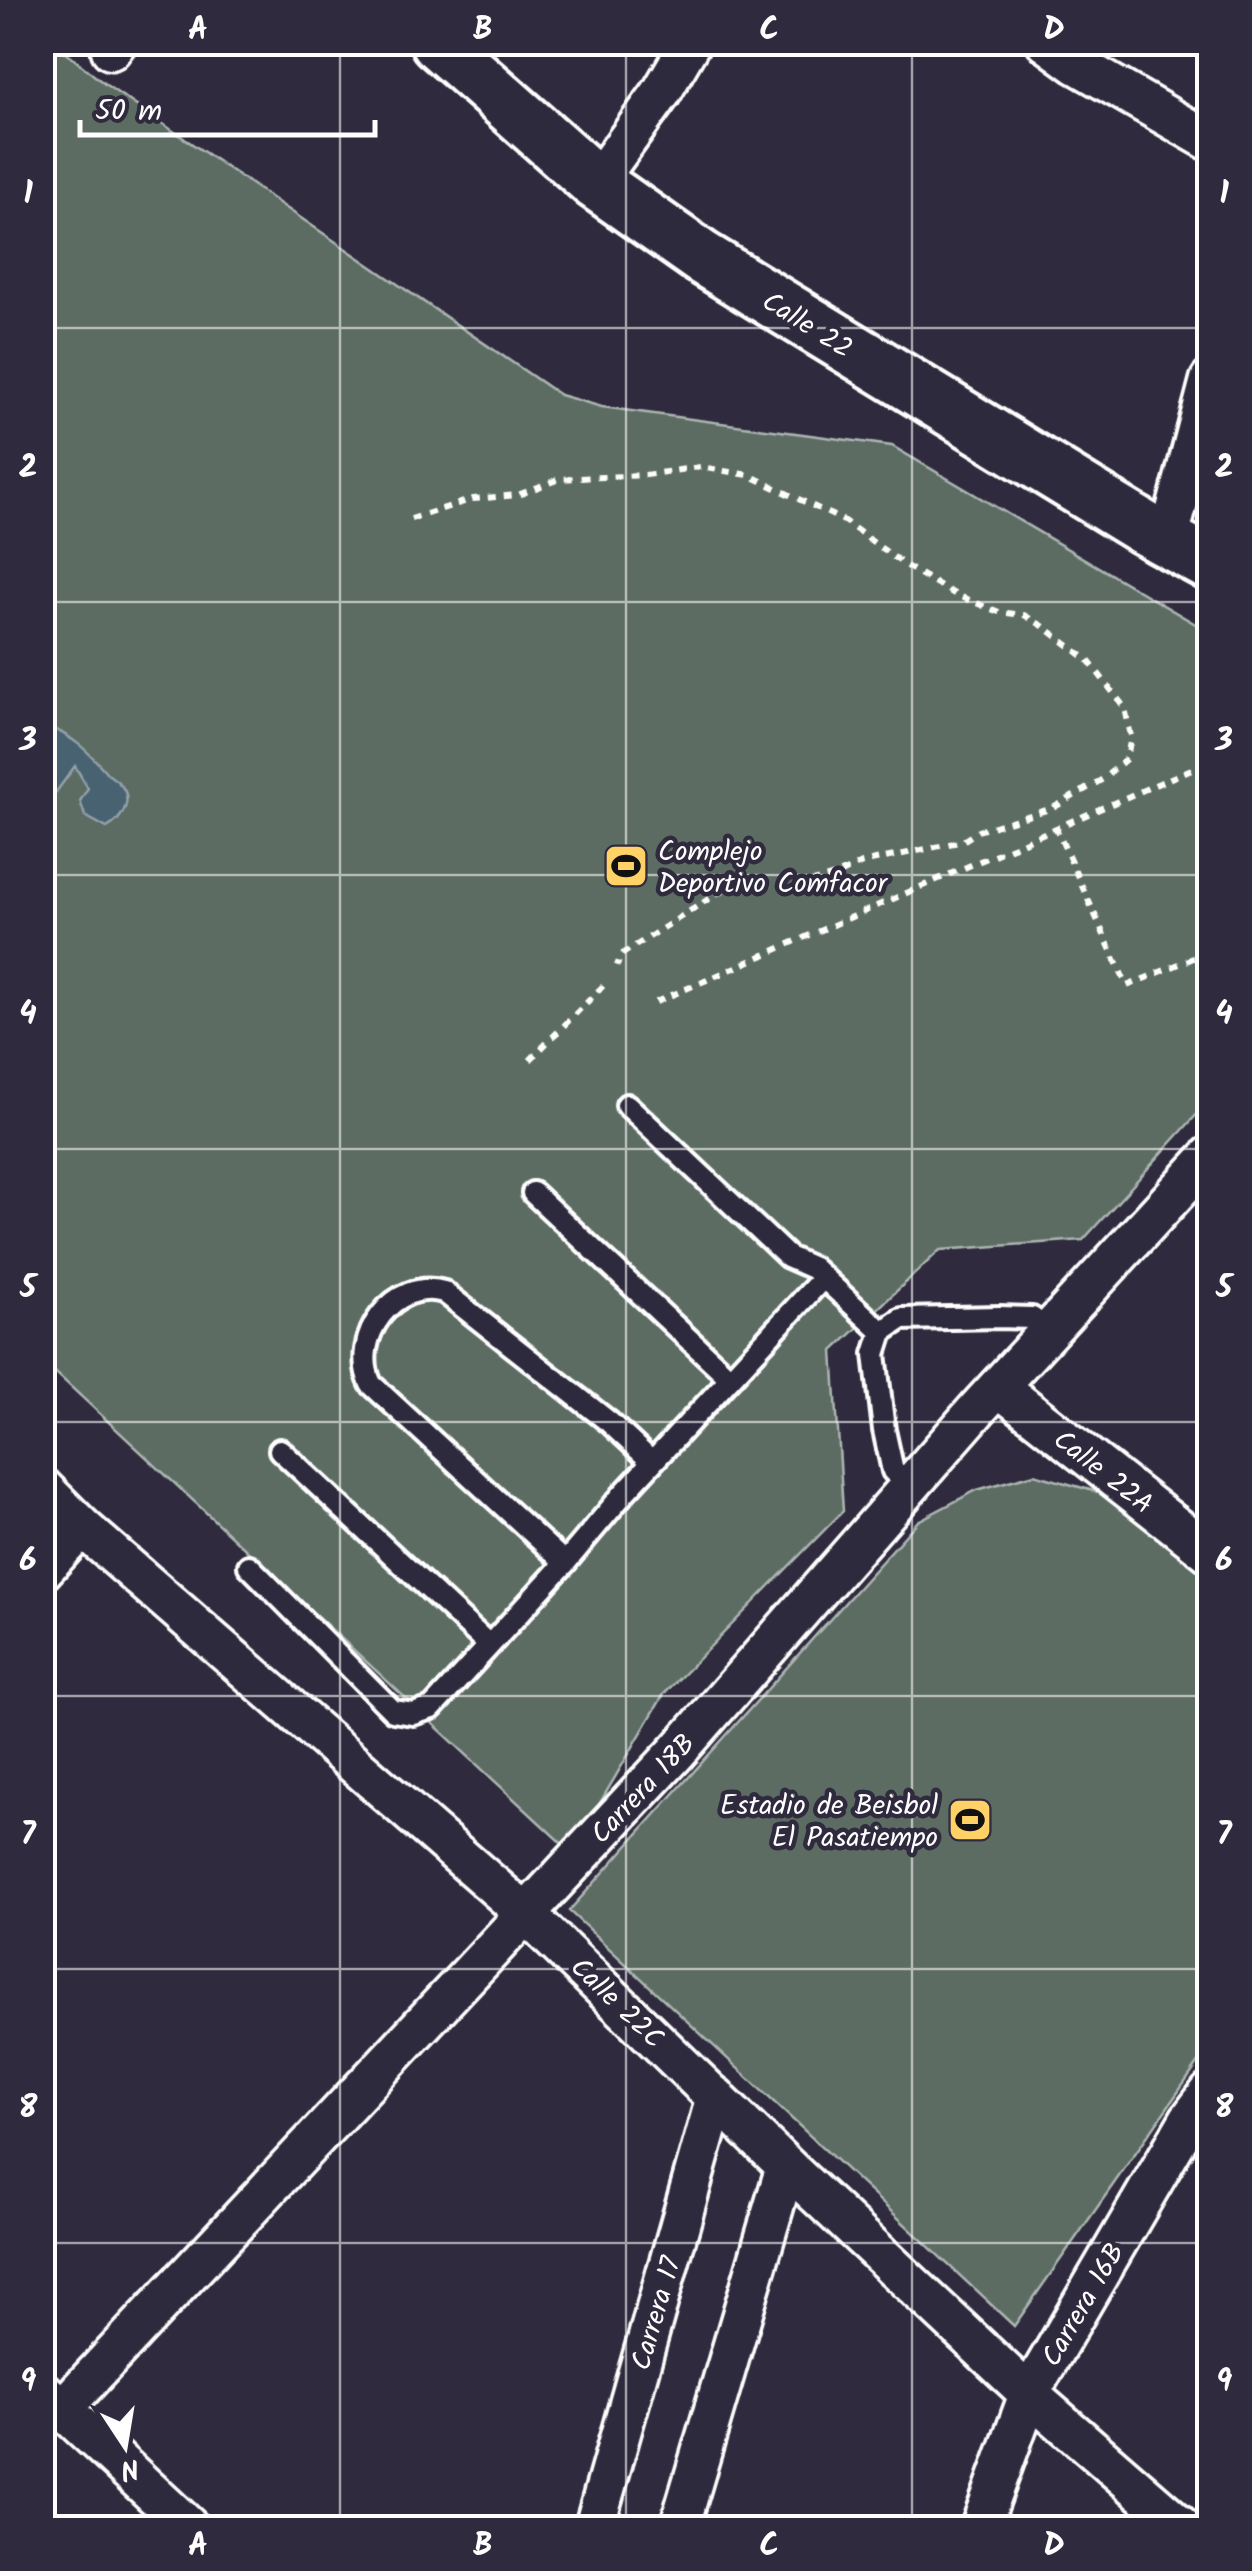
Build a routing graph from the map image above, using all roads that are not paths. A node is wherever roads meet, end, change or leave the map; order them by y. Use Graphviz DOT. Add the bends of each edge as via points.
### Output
graph roads {
  1 [pos="436,42"];
  2 [pos="691,42"];
  3 [pos="1046,42"];
  4 [pos="1210,140"];
  5 [pos="596,182"];
  6 [pos="1210,380"];
  7 [pos="1163,538"];
  8 [pos="1210,564"];
  9 [pos="627,1104"];
  10 [pos="1210,1156"];
  11 [pos="533,1194"];
  12 [pos="824,1278"];
  13 [pos="882,1332"];
  14 [pos="1050,1332"];
  15 [pos="730,1378"];
  16 [pos="1000,1388"];
  17 [pos="280,1450"];
  18 [pos="652,1462"];
  19 [pos="910,1486"];
  20 [pos="42,1487"];
  21 [pos="82,1527"];
  22 [pos="1210,1553"];
  23 [pos="565,1563"];
  24 [pos="250,1566"];
  25 [pos="42,1571"];
  26 [pos="489,1645"];
  27 [pos="526,1913"];
  28 [pos="1210,2092"];
  29 [pos="716,2097"];
  30 [pos="786,2166"];
  31 [pos="1029,2394"];
  32 [pos="52,2400"];
  33 [pos="190,2528"];
  34 [pos="594,2528"];
  35 [pos="679,2528"];
  36 [pos="980,2528"];
  37 [pos="1183,2528"];
  1 -- 5 [label="street, Calle 22"];
  2 -- 5 [label="street"];
  3 -- 4 [label="street"];
  5 -- 7 [label="street, Calle 22" via="730,276"];
  6 -- 7 [label="street"];
  7 -- 8 [label="street, Calle 22"];
  9 -- 12 [label="lane" via="788,1257"];
  10 -- 14 [label="street, Carrera 18B"];
  11 -- 15 [label="lane"];
  12 -- 13 [label="lane"];
  12 -- 15 [label="lane"];
  13 -- 14 [label="lane" via="901,1319 1032,1318"];
  13 -- 19 [label="lane" via="876,1354 884,1430 893,1470"];
  14 -- 16 [label="street, Carrera 18B"];
  15 -- 18 [label="lane"];
  16 -- 19 [label="street, Carrera 18B"];
  16 -- 22 [label="street, Calle 22A"];
  17 -- 26 [label="lane"];
  18 -- 23 [label="lane"];
  18 -- 23 [label="lane" via="444,1292 428,1287 404,1296 374,1321 364,1351 371,1384"];
  19 -- 27 [label="street, Carrera 18B"];
  20 -- 21 [label="street, Calle 22C"];
  21 -- 25 [label="street"];
  21 -- 27 [label="street, Calle 22C"];
  23 -- 26 [label="lane"];
  24 -- 26 [label="lane" via="393,1711 432,1708"];
  27 -- 29 [label="street, Calle 22C"];
  27 -- 32 [label="street, Carrera 18B"];
  28 -- 31 [label="street, Carrera 16B"];
  29 -- 30 [label="street, Calle 22C"];
  29 -- 34 [label="street, Carrera 17"];
  30 -- 31 [label="street, Calle 22C"];
  30 -- 35 [label="street"];
  31 -- 36 [label="street, Carrera 16B"];
  31 -- 37 [label="street, Calle 22C"];
  32 -- 33 [label="street"];
}
